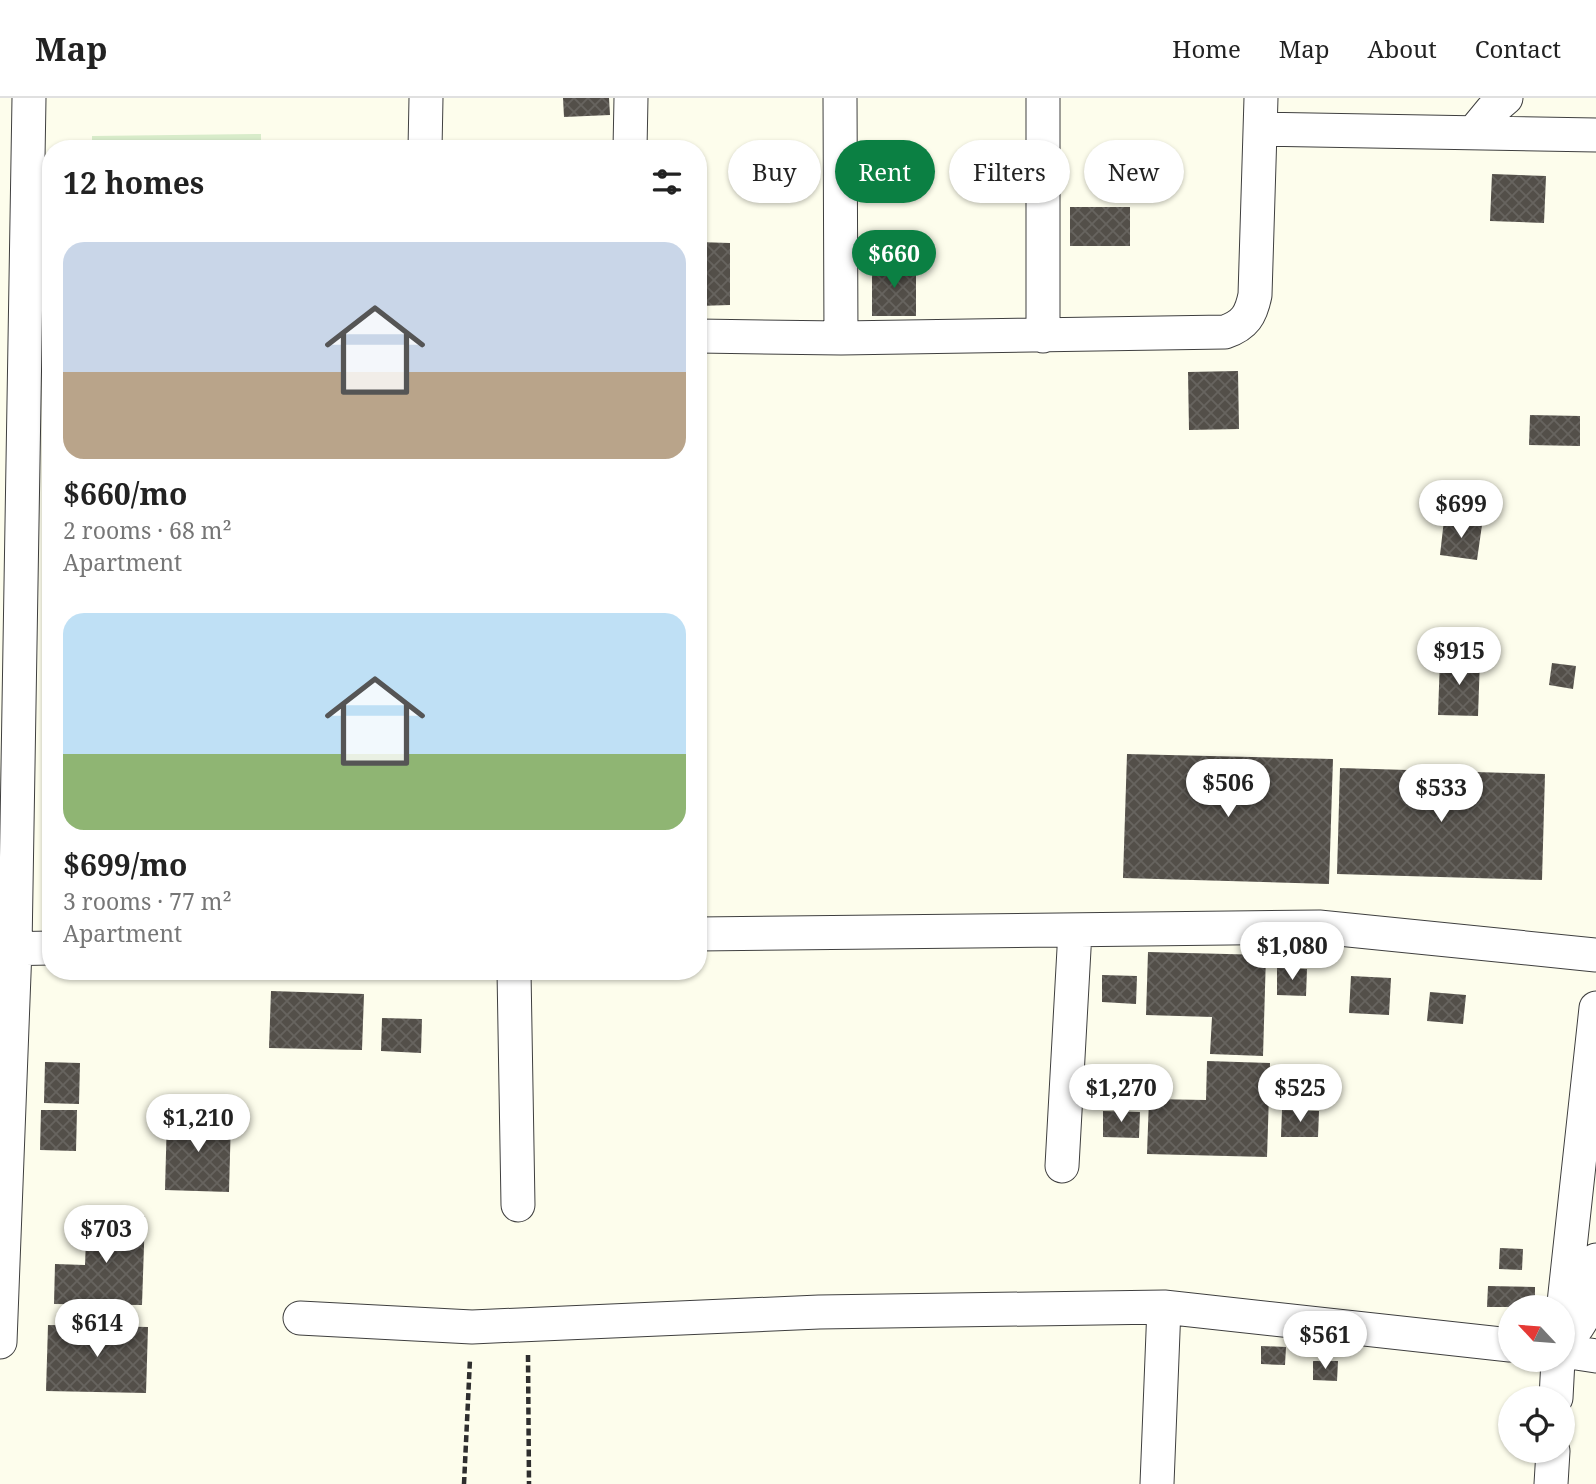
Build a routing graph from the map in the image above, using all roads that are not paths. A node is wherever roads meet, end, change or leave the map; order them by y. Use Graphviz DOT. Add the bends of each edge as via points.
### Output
graph roads {
  1 [pos="29,98"];
  2 [pos="426,98"];
  3 [pos="631,98"];
  4 [pos="840,98"];
  5 [pos="1043,98"];
  6 [pos="1472,98"];
  7 [pos="1506,98"];
  8 [pos="1261,113"];
  9 [pos="1473,134"];
  10 [pos="1596,135"];
  11 [pos="425,140"];
  12 [pos="630,140"];
  13 [pos="707,336"];
  14 [pos="1043,336"];
  15 [pos="841,338"];
  16 [pos="37,425"];
  17 [pos="1074,931"];
  18 [pos="707,934"];
  19 [pos="42,948"];
  20 [pos="7,949"];
  21 [pos="1596,955"];
  22 [pos="514,980"];
  23 [pos="1596,1008"];
  24 [pos="1062,1166"];
  25 [pos="518,1205"];
  26 [pos="1596,1260"];
  27 [pos="1565,1295"];
  28 [pos="1164,1307"];
  29 [pos="300,1318"];
  30 [pos="1575,1332"];
  31 [pos="0,1342"];
  32 [pos="1498,1344"];
  33 [pos="1575,1353"];
  34 [pos="1596,1356"];
  35 [pos="1552,1463"];
  36 [pos="1157,1484"];
  37 [pos="1551,1484"];
  1 -- 16 [label="street"];
  2 -- 11 [label="street"];
  3 -- 12 [label="street"];
  4 -- 15 [label="street"];
  5 -- 14 [label="street"];
  6 -- 9 [label="street"];
  7 -- 9 [label="street"];
  8 -- 9 [label="street"];
  8 -- 14 [label="street" via="1255,295 1245,323 1225,332"];
  9 -- 10 [label="street"];
  13 -- 15 [label="street"];
  14 -- 15 [label="street"];
  16 -- 20 [label="street"];
  17 -- 18 [label="street"];
  17 -- 21 [label="street" via="1319,927"];
  17 -- 24 [label="street"];
  19 -- 20 [label="street"];
  20 -- 31 [label="street"];
  22 -- 25 [label="street"];
  23 -- 27 [label="street"];
  26 -- 30 [label="street" via="1591,1305"];
  28 -- 29 [label="street" via="819,1312 472,1327"];
  28 -- 32 [label="street"];
  28 -- 36 [label="street"];
  33 -- 34 [label="street"];
  35 -- 37 [label="street"];
}
